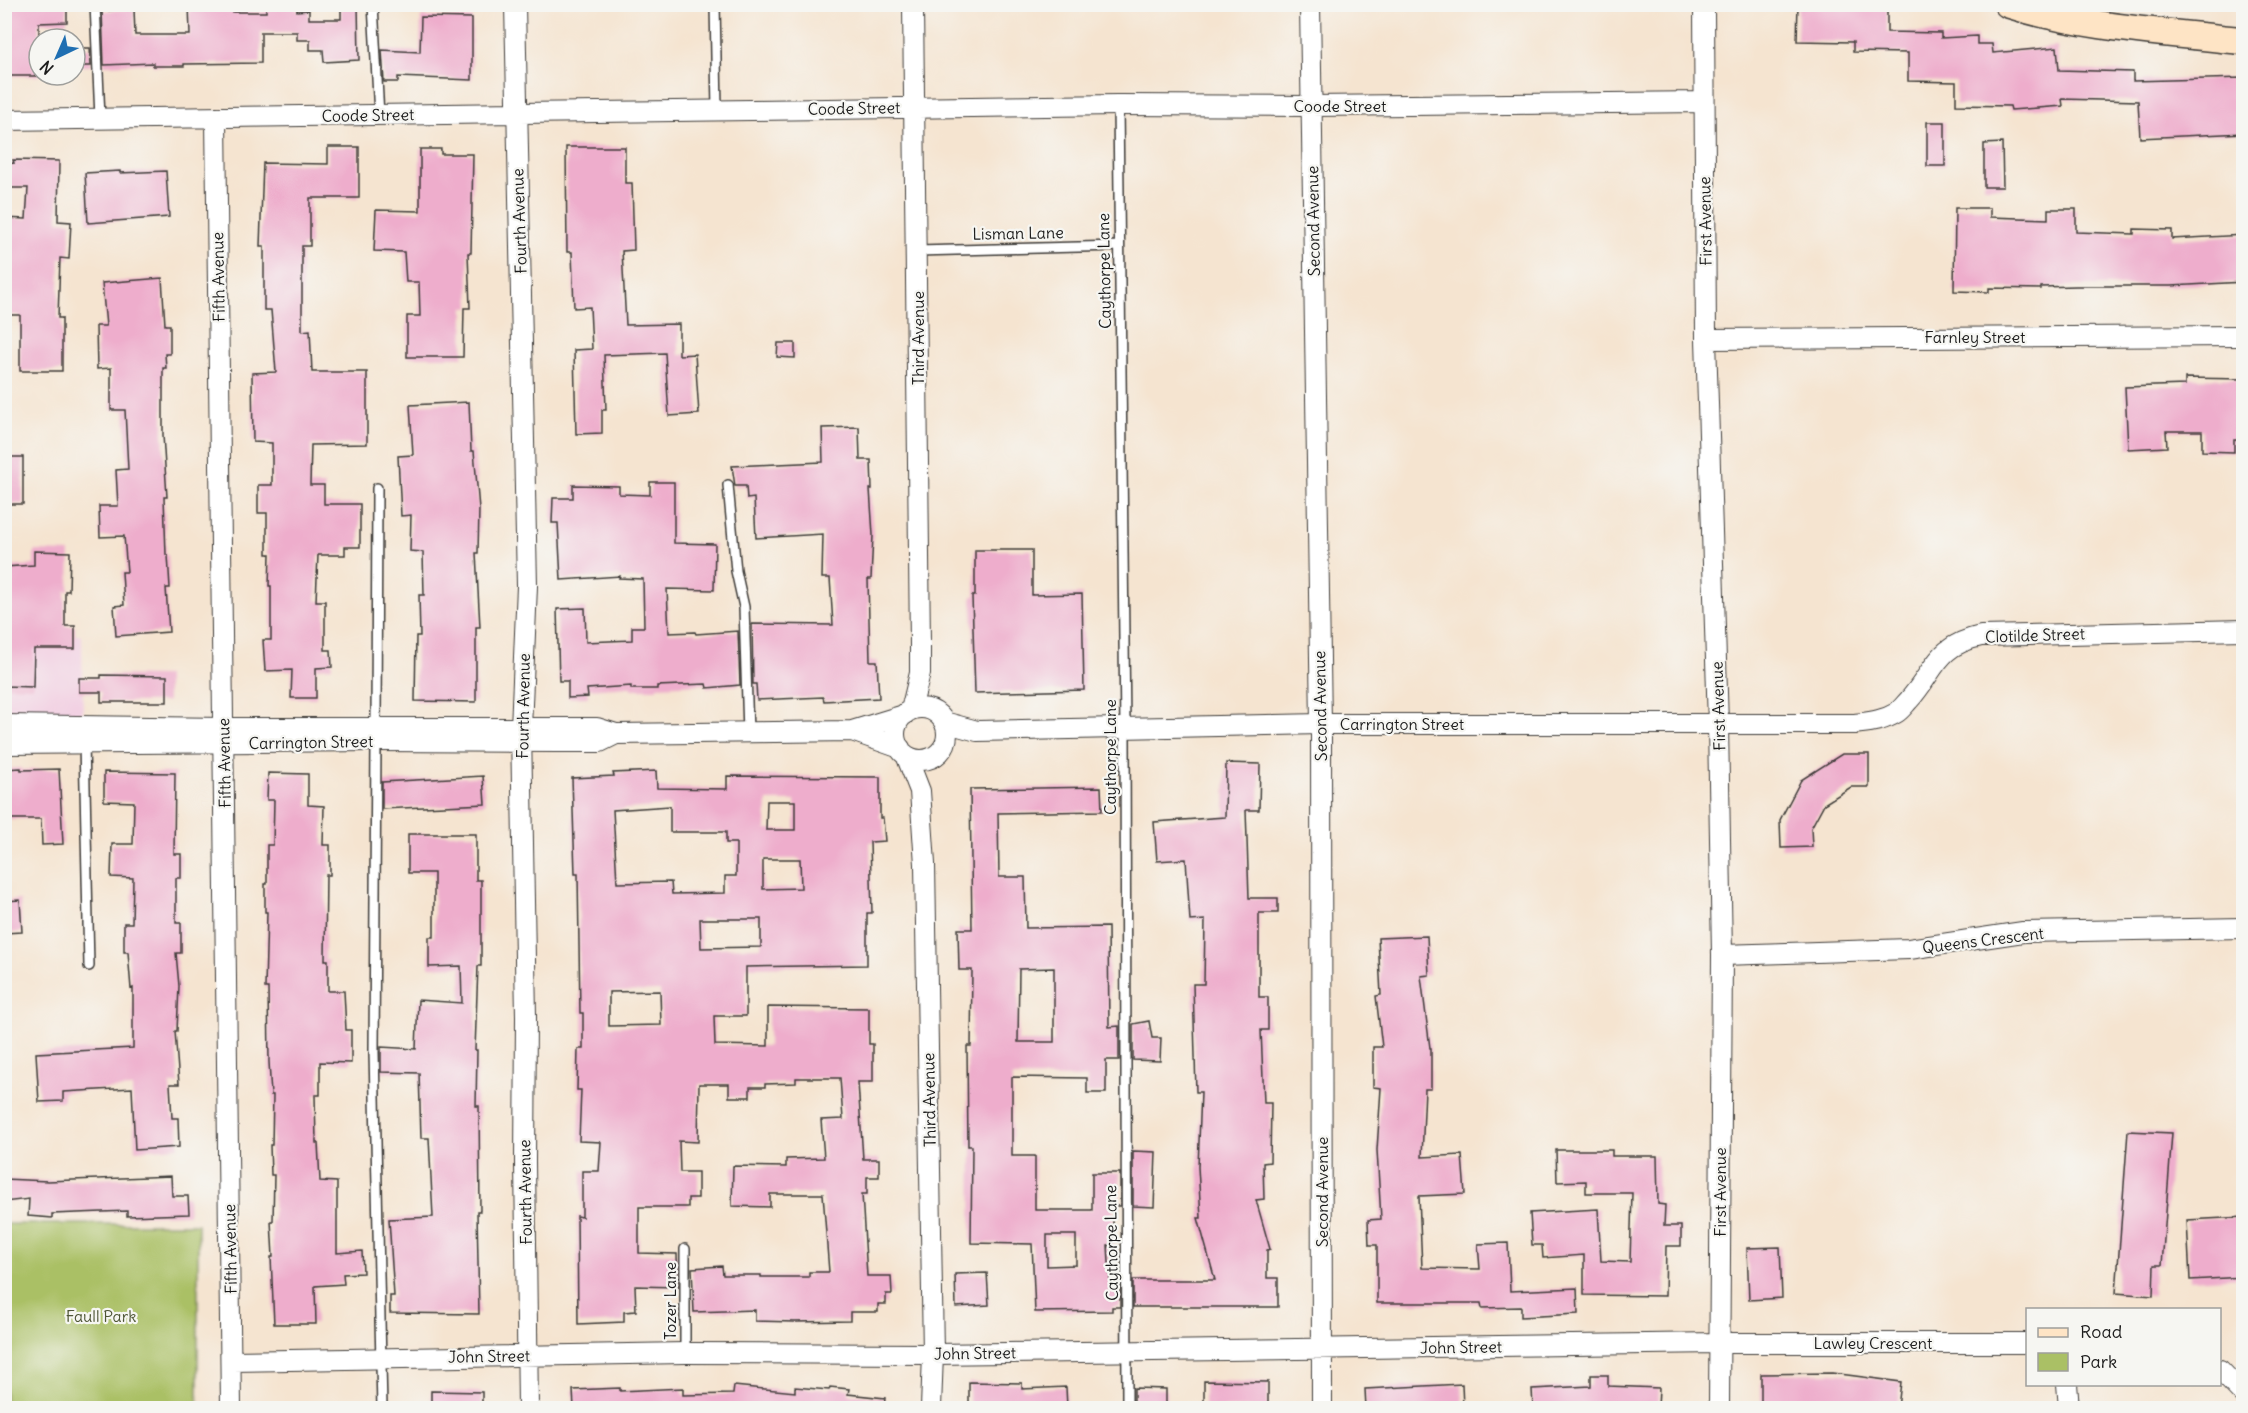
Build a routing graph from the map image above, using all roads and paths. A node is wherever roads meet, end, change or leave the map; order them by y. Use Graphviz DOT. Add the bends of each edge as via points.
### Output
graph roads {
  1 [pos="95,4"];
  2 [pos="372,4"];
  3 [pos="515,4"];
  4 [pos="715,4"];
  5 [pos="913,4"];
  6 [pos="1310,4"];
  7 [pos="1704,4"];
  8 [pos="2008,4"];
  9 [pos="2090,4"];
  10 [pos="2244,23"];
  11 [pos="2244,41"];
  12 [pos="1703,102"];
  13 [pos="1118,105"];
  14 [pos="1311,106"];
  15 [pos="913,107"];
  16 [pos="717,110"];
  17 [pos="516,112"];
  18 [pos="380,116"];
  19 [pos="216,117"];
  20 [pos="100,118"];
  21 [pos="4,120"];
  22 [pos="1119,246"];
  23 [pos="917,251"];
  24 [pos="2244,336"];
  25 [pos="1706,339"];
  26 [pos="728,485"];
  27 [pos="377,488"];
  28 [pos="2244,630"];
  29 [pos="922,714"];
  30 [pos="1321,724"];
  31 [pos="1718,724"];
  32 [pos="4,725"];
  33 [pos="1125,728"];
  34 [pos="852,731"];
  35 [pos="977,731"];
  36 [pos="748,733"];
  37 [pos="376,734"];
  38 [pos="521,735"];
  39 [pos="224,736"];
  40 [pos="84,743"];
  41 [pos="4,744"];
  42 [pos="903,751"];
  43 [pos="937,753"];
  44 [pos="920,791"];
  45 [pos="2244,928"];
  46 [pos="1722,955"];
  47 [pos="89,966"];
  48 [pos="685,1249"];
  49 [pos="1719,1343"];
  50 [pos="2026,1343"];
  51 [pos="1322,1349"];
  52 [pos="1127,1352"];
  53 [pos="685,1353"];
  54 [pos="933,1354"];
  55 [pos="528,1355"];
  56 [pos="380,1359"];
  57 [pos="232,1361"];
  58 [pos="2221,1371"];
  59 [pos="2067,1386"];
  60 [pos="2244,1395"];
  61 [pos="231,1408"];
  62 [pos="382,1408"];
  63 [pos="528,1408"];
  64 [pos="931,1408"];
  65 [pos="1127,1408"];
  66 [pos="1322,1408"];
  67 [pos="1719,1408"];
  68 [pos="2069,1408"];
  1 -- 20 [label="lane"];
  2 -- 18 [label="lane"];
  3 -- 17 [label="street, Fourth Avenue"];
  4 -- 16 [label="lane"];
  5 -- 15 [label="street, Third Avenue"];
  6 -- 14 [label="street, Second Avenue"];
  7 -- 12 [label="street, First Avenue"];
  8 -- 11 [label="street" via="2034,13 2108,25"];
  9 -- 10 [label="street"];
  12 -- 14 [label="street, Coode Street"];
  12 -- 25 [label="street, First Avenue"];
  13 -- 14 [label="street, Coode Street"];
  13 -- 15 [label="street, Coode Street"];
  13 -- 22 [label="lane, Caythorpe Lane"];
  14 -- 30 [label="street, Second Avenue"];
  15 -- 16 [label="street, Coode Street"];
  15 -- 23 [label="street, Third Avenue"];
  16 -- 17 [label="street, Coode Street"];
  17 -- 18 [label="street, Coode Street"];
  17 -- 38 [label="street, Fourth Avenue" via="527,586"];
  18 -- 19 [label="street, Coode Street"];
  19 -- 20 [label="street, Coode Street"];
  19 -- 39 [label="street, Fifth Avenue"];
  20 -- 21 [label="street, Coode Street"];
  22 -- 23 [label="lane, Lisman Lane"];
  22 -- 33 [label="lane, Caythorpe Lane"];
  23 -- 29 [label="street, Third Avenue"];
  24 -- 25 [label="street, Farnley Street"];
  25 -- 31 [label="street, First Avenue"];
  26 -- 36 [label="lane" via="736,571 744,607"];
  27 -- 37 [label="lane"];
  28 -- 31 [label="street, Clotilde Street" via="1981,636 1948,648 1898,712 1879,721"];
  29 -- 34 [label="street, Carrington Street"];
  29 -- 35 [label="street, Carrington Street"];
  29 -- 42 [label="street" via="899,721 896,735"];
  29 -- 43 [label="street" via="947,730"];
  30 -- 31 [label="street, Carrington Street"];
  30 -- 33 [label="street, Carrington Street"];
  30 -- 51 [label="street, Second Avenue"];
  31 -- 46 [label="street, First Avenue"];
  32 -- 39 [label="street, Carrington Street"];
  33 -- 35 [label="street, Carrington Street"];
  33 -- 52 [label="lane, Caythorpe Lane"];
  34 -- 36 [label="street, Carrington Street"];
  34 -- 42 [label="street, Carrington Street"];
  35 -- 43 [label="street, Carrington Street"];
  36 -- 38 [label="street, Carrington Street" via="616,734 600,742"];
  37 -- 38 [label="street, Carrington Street"];
  37 -- 39 [label="street, Carrington Street"];
  37 -- 56 [label="lane" via="374,1052"];
  38 -- 55 [label="street, Fourth Avenue"];
  39 -- 40 [label="street, Carrington Street"];
  39 -- 57 [label="street, Fifth Avenue"];
  40 -- 41 [label="street, Carrington Street"];
  40 -- 47 [label="lane"];
  42 -- 43 [label="street" via="922,759"];
  42 -- 44 [label="street, Third Avenue"];
  43 -- 44 [label="street, Third Avenue"];
  44 -- 54 [label="street, Third Avenue" via="925,864"];
  45 -- 46 [label="street, Queens Crescent" via="2023,932 1909,950"];
  46 -- 49 [label="street, First Avenue"];
  48 -- 53 [label="lane, Tozer Lane"];
  49 -- 50 [label="street, Lawley Crescent"];
  49 -- 51 [label="street, John Street"];
  49 -- 67 [label="street, First Avenue"];
  51 -- 52 [label="street, John Street"];
  51 -- 66 [label="street, Second Avenue"];
  52 -- 54 [label="street, John Street"];
  52 -- 65 [label="lane, Caythorpe Lane"];
  53 -- 54 [label="street, John Street"];
  53 -- 55 [label="street, John Street"];
  54 -- 64 [label="street, Third Avenue"];
  55 -- 56 [label="street, John Street"];
  55 -- 63 [label="street, Fourth Avenue"];
  56 -- 57 [label="street, John Street"];
  56 -- 62 [label="lane"];
  57 -- 61 [label="street, Fifth Avenue"];
  58 -- 60 [label="street"];
  59 -- 68 [label="street"];
}
